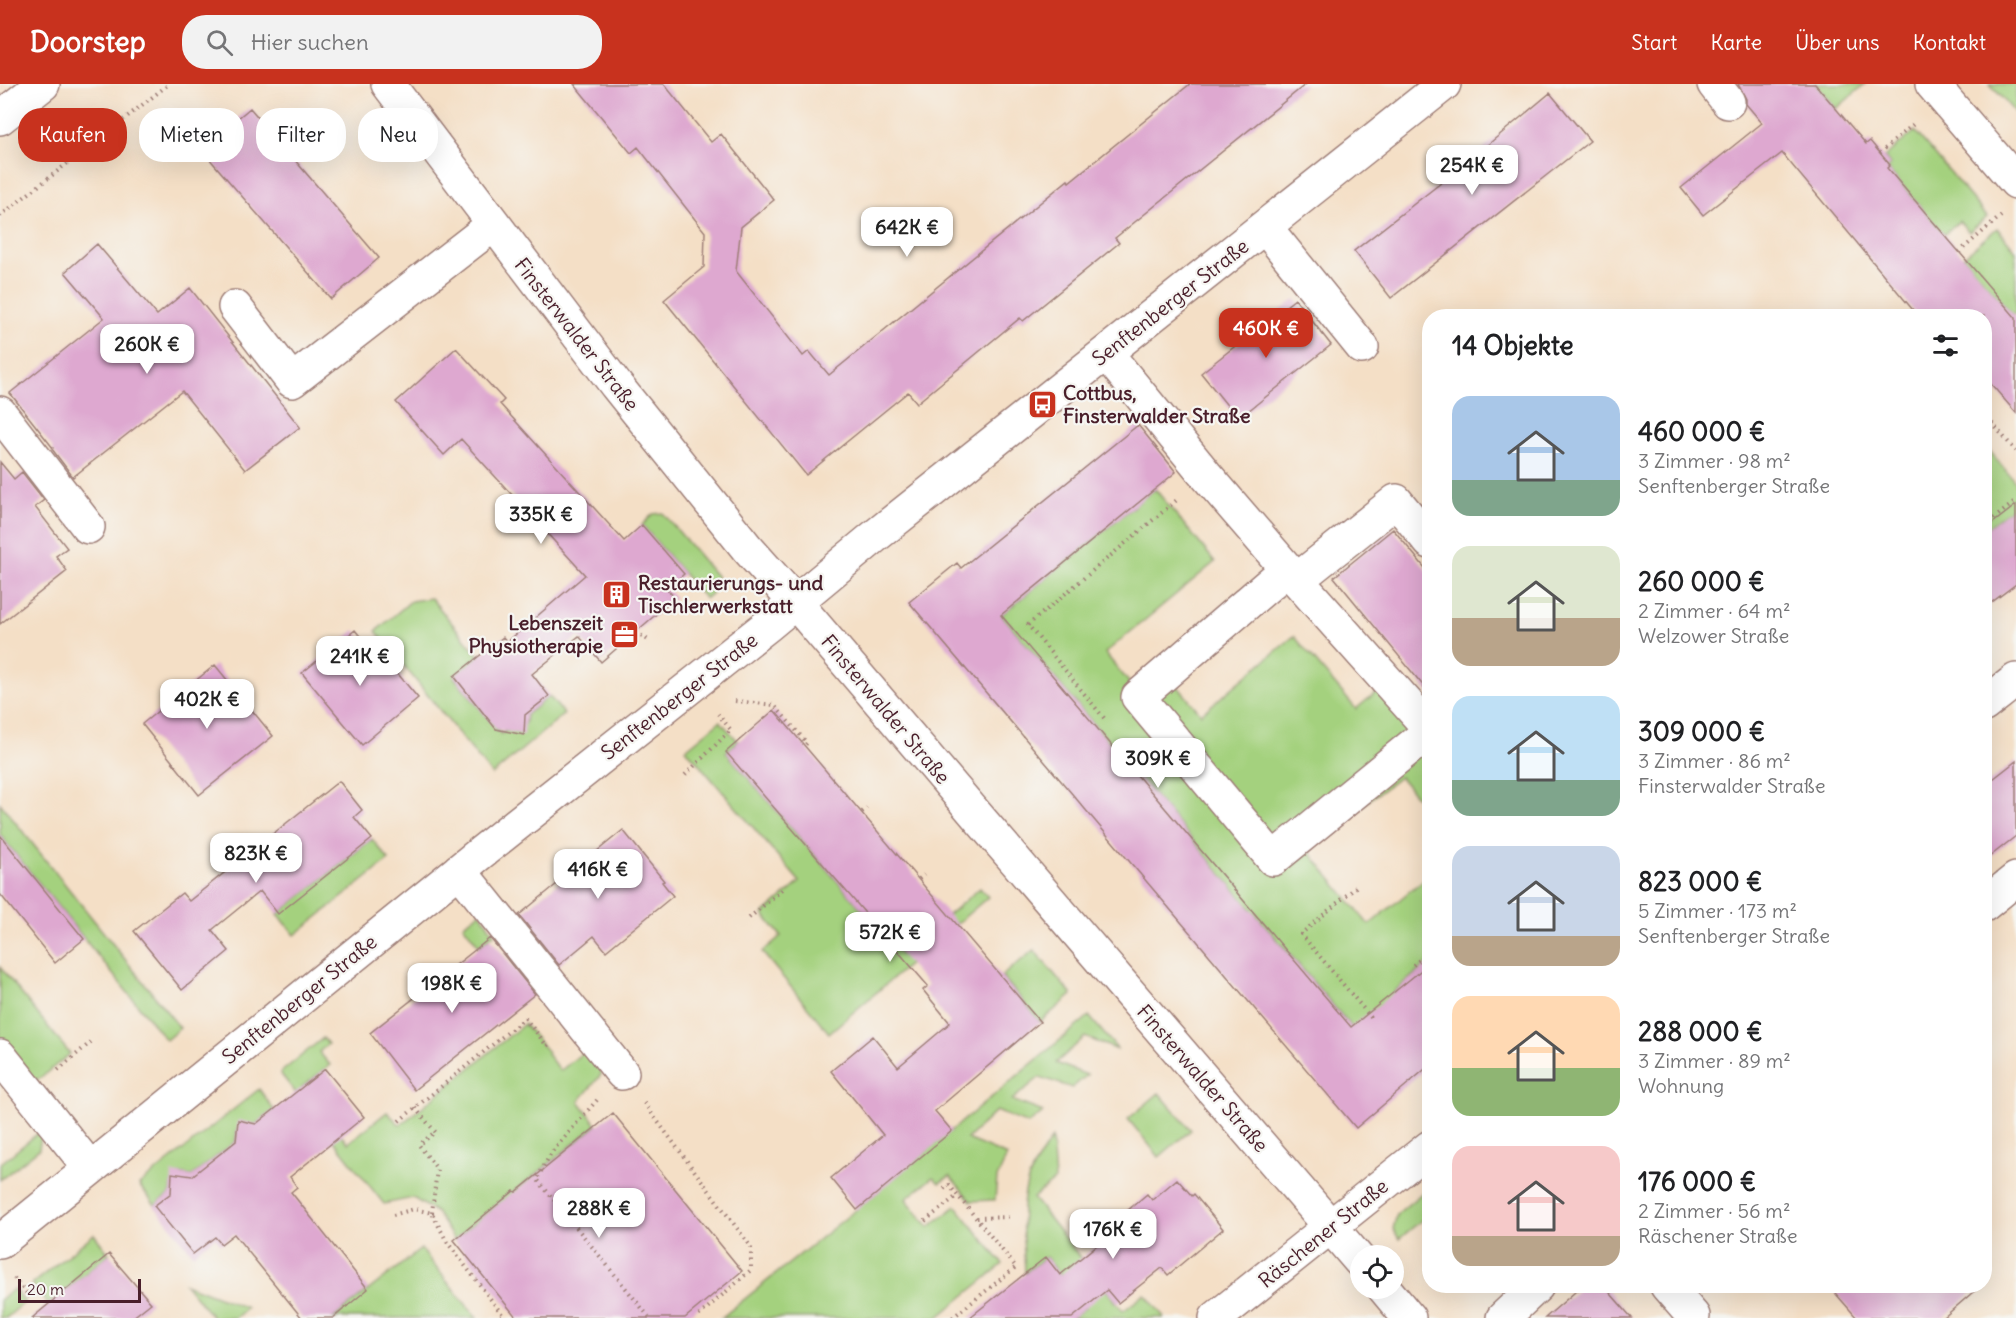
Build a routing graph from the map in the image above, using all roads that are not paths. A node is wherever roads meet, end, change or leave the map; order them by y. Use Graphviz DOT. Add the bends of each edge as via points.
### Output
graph roads {
  1 [pos="43,84"];
  2 [pos="388,84"];
  3 [pos="1444,84"];
  4 [pos="1932,84"];
  5 [pos="0,118"];
  6 [pos="2016,182"];
  7 [pos="493,225"];
  8 [pos="1264,227"];
  9 [pos="235,307"];
  10 [pos="1362,346"];
  11 [pos="1107,353"];
  12 [pos="0,413"];
  13 [pos="88,527"];
  14 [pos="1422,532"];
  15 [pos="1292,574"];
  16 [pos="795,602"];
  17 [pos="2016,680"];
  18 [pos="1992,699"];
  19 [pos="1422,721"];
  20 [pos="1422,737"];
  21 [pos="459,870"];
  22 [pos="2016,879"];
  23 [pos="1992,898"];
  24 [pos="0,1056"];
  25 [pos="622,1073"];
  26 [pos="1422,1153"];
  27 [pos="90,1168"];
  28 [pos="1330,1226"];
  29 [pos="0,1242"];
  30 [pos="1350,1249"];
  31 [pos="1530,1293"];
  32 [pos="1673,1293"];
  33 [pos="1393,1299"];
  34 [pos="1692,1316"];
  35 [pos="1216,1318"];
  36 [pos="1409,1318"];
  37 [pos="1503,1318"];
  1 -- 5 [label="street"];
  2 -- 7 [label="street, Finsterwalder Straße"];
  3 -- 8 [label="street, Senftenberger Straße"];
  4 -- 6 [label="street"];
  7 -- 9 [label="street" via="292,381"];
  7 -- 16 [label="street, Finsterwalder Straße" via="638,413"];
  8 -- 10 [label="street"];
  8 -- 11 [label="street, Senftenberger Straße"];
  11 -- 15 [label="street"];
  11 -- 16 [label="street, Senftenberger Straße"];
  12 -- 13 [label="street"];
  14 -- 15 [label="street" via="1396,501"];
  15 -- 19 [label="street"];
  15 -- 20 [label="street" via="1138,697 1273,859"];
  16 -- 21 [label="street, Senftenberger Straße"];
  16 -- 28 [label="street, Finsterwalder Straße"];
  17 -- 18 [label="street"];
  21 -- 25 [label="street"];
  21 -- 27 [label="street, Senftenberger Straße"];
  22 -- 23 [label="street"];
  24 -- 27 [label="street"];
  26 -- 28 [label="street, Räschener Straße"];
  27 -- 29 [label="street, Senftenberger Straße"];
  28 -- 30 [label="street, Finsterwalder Straße"];
  28 -- 35 [label="street, Räschener Straße"];
  31 -- 37 [label="street"];
  32 -- 34 [label="street"];
  33 -- 36 [label="street"];
}
